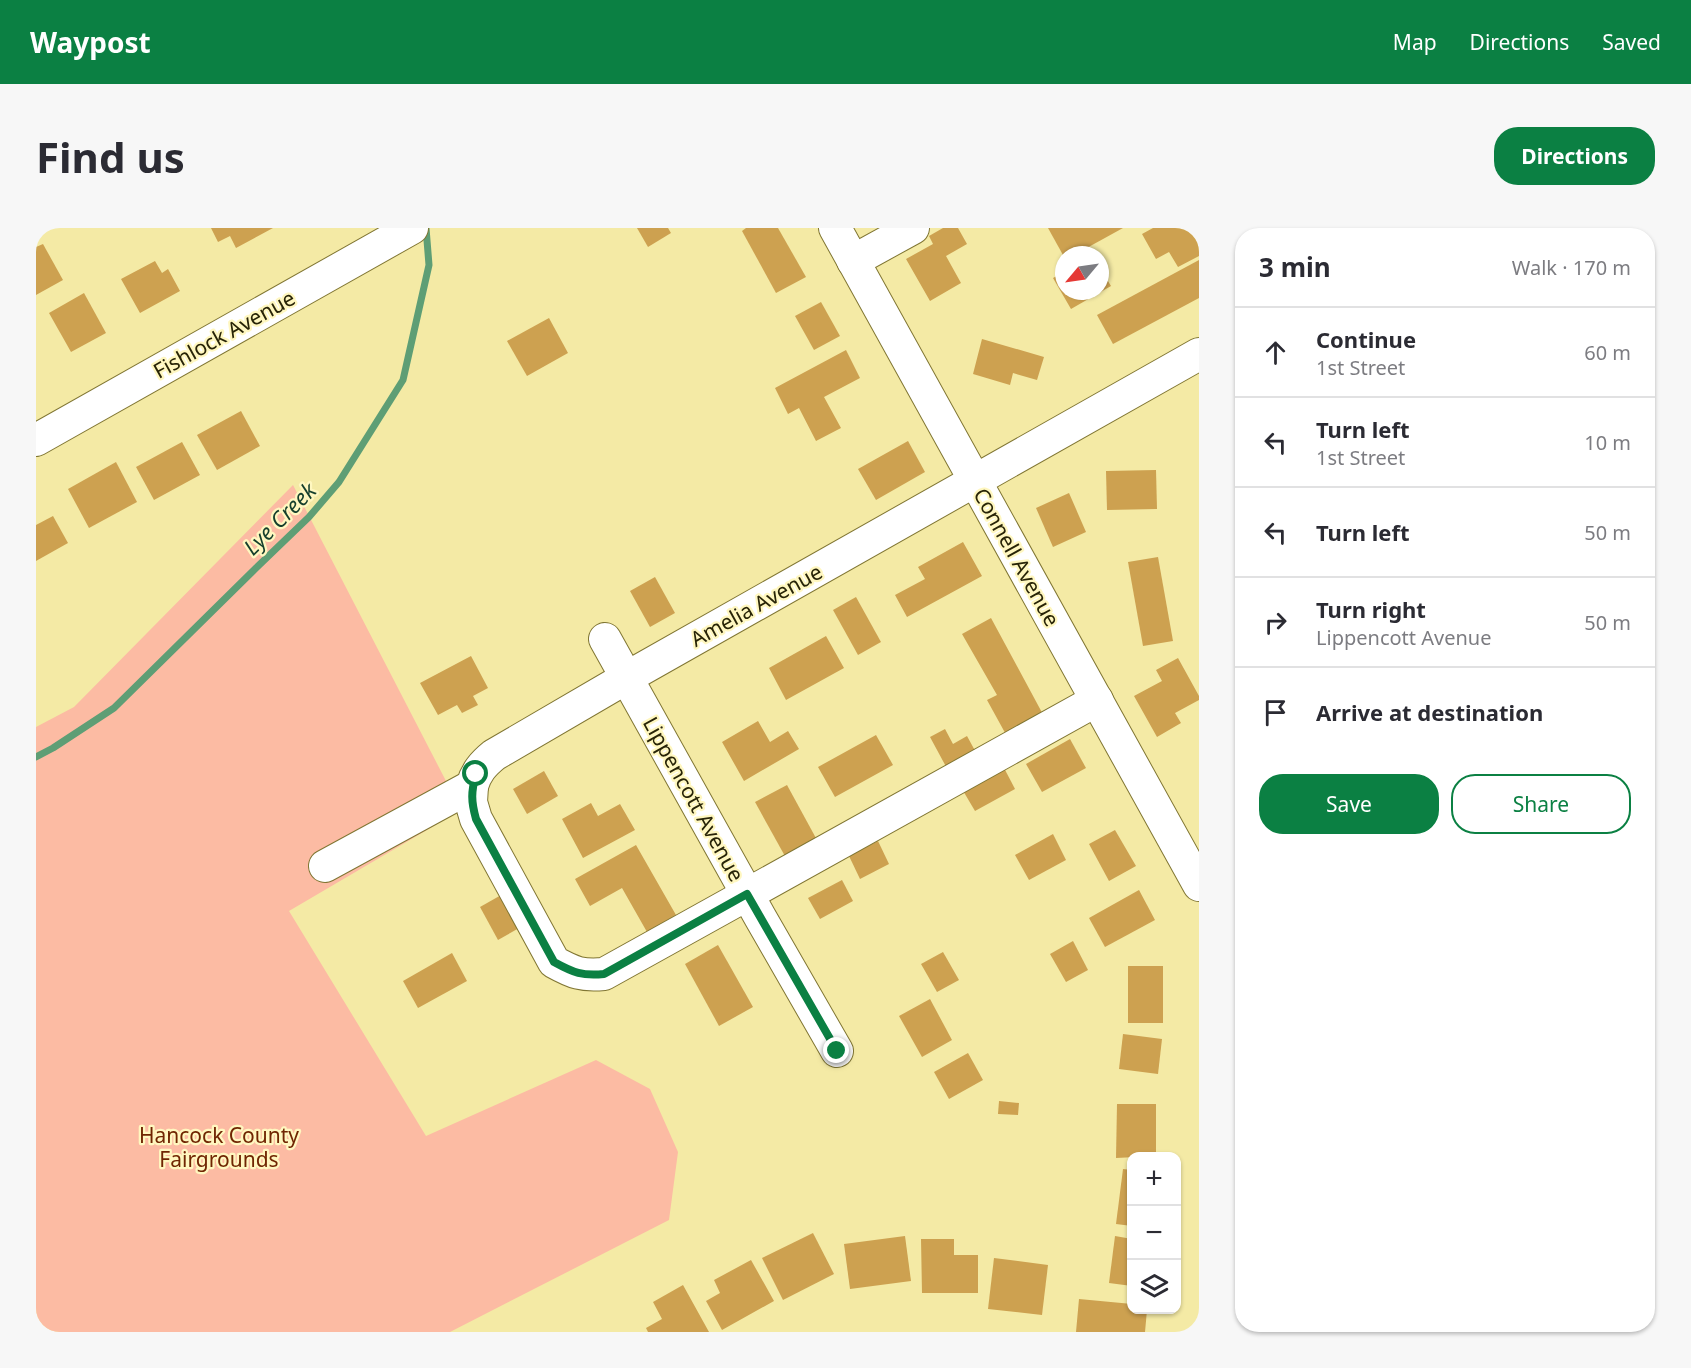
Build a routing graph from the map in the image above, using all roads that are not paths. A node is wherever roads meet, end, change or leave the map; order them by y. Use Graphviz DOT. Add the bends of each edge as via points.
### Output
graph roads {
  1 [pos="836,228"];
  2 [pos="913,228"];
  3 [pos="404,233"];
  4 [pos="853,261"];
  5 [pos="1199,354"];
  6 [pos="40,428"];
  7 [pos="975,482"];
  8 [pos="605,639"];
  9 [pos="626,678"];
  10 [pos="1096,700"];
  11 [pos="472,786"];
  12 [pos="325,866"];
  13 [pos="1199,885"];
  14 [pos="747,894"];
  15 [pos="837,1051"];
  1 -- 4 [label="street, Connell Avenue"];
  2 -- 4 [label="street"];
  3 -- 6 [label="street, Fishlock Avenue"];
  4 -- 7 [label="street, Connell Avenue"];
  5 -- 7 [label="street, Amelia Avenue"];
  7 -- 9 [label="street, Amelia Avenue"];
  7 -- 10 [label="street, Connell Avenue"];
  8 -- 9 [label="street, Lippencott Avenue"];
  9 -- 11 [label="street, Amelia Avenue" via="494,755 476,774"];
  9 -- 14 [label="street, Lippencott Avenue"];
  10 -- 13 [label="street, Connell Avenue"];
  10 -- 14 [label="street"];
  11 -- 12 [label="street"];
  11 -- 14 [label="street" via="476,819 554,962 572,972 604,974"];
  14 -- 15 [label="street, Lippencott Avenue"];
}
